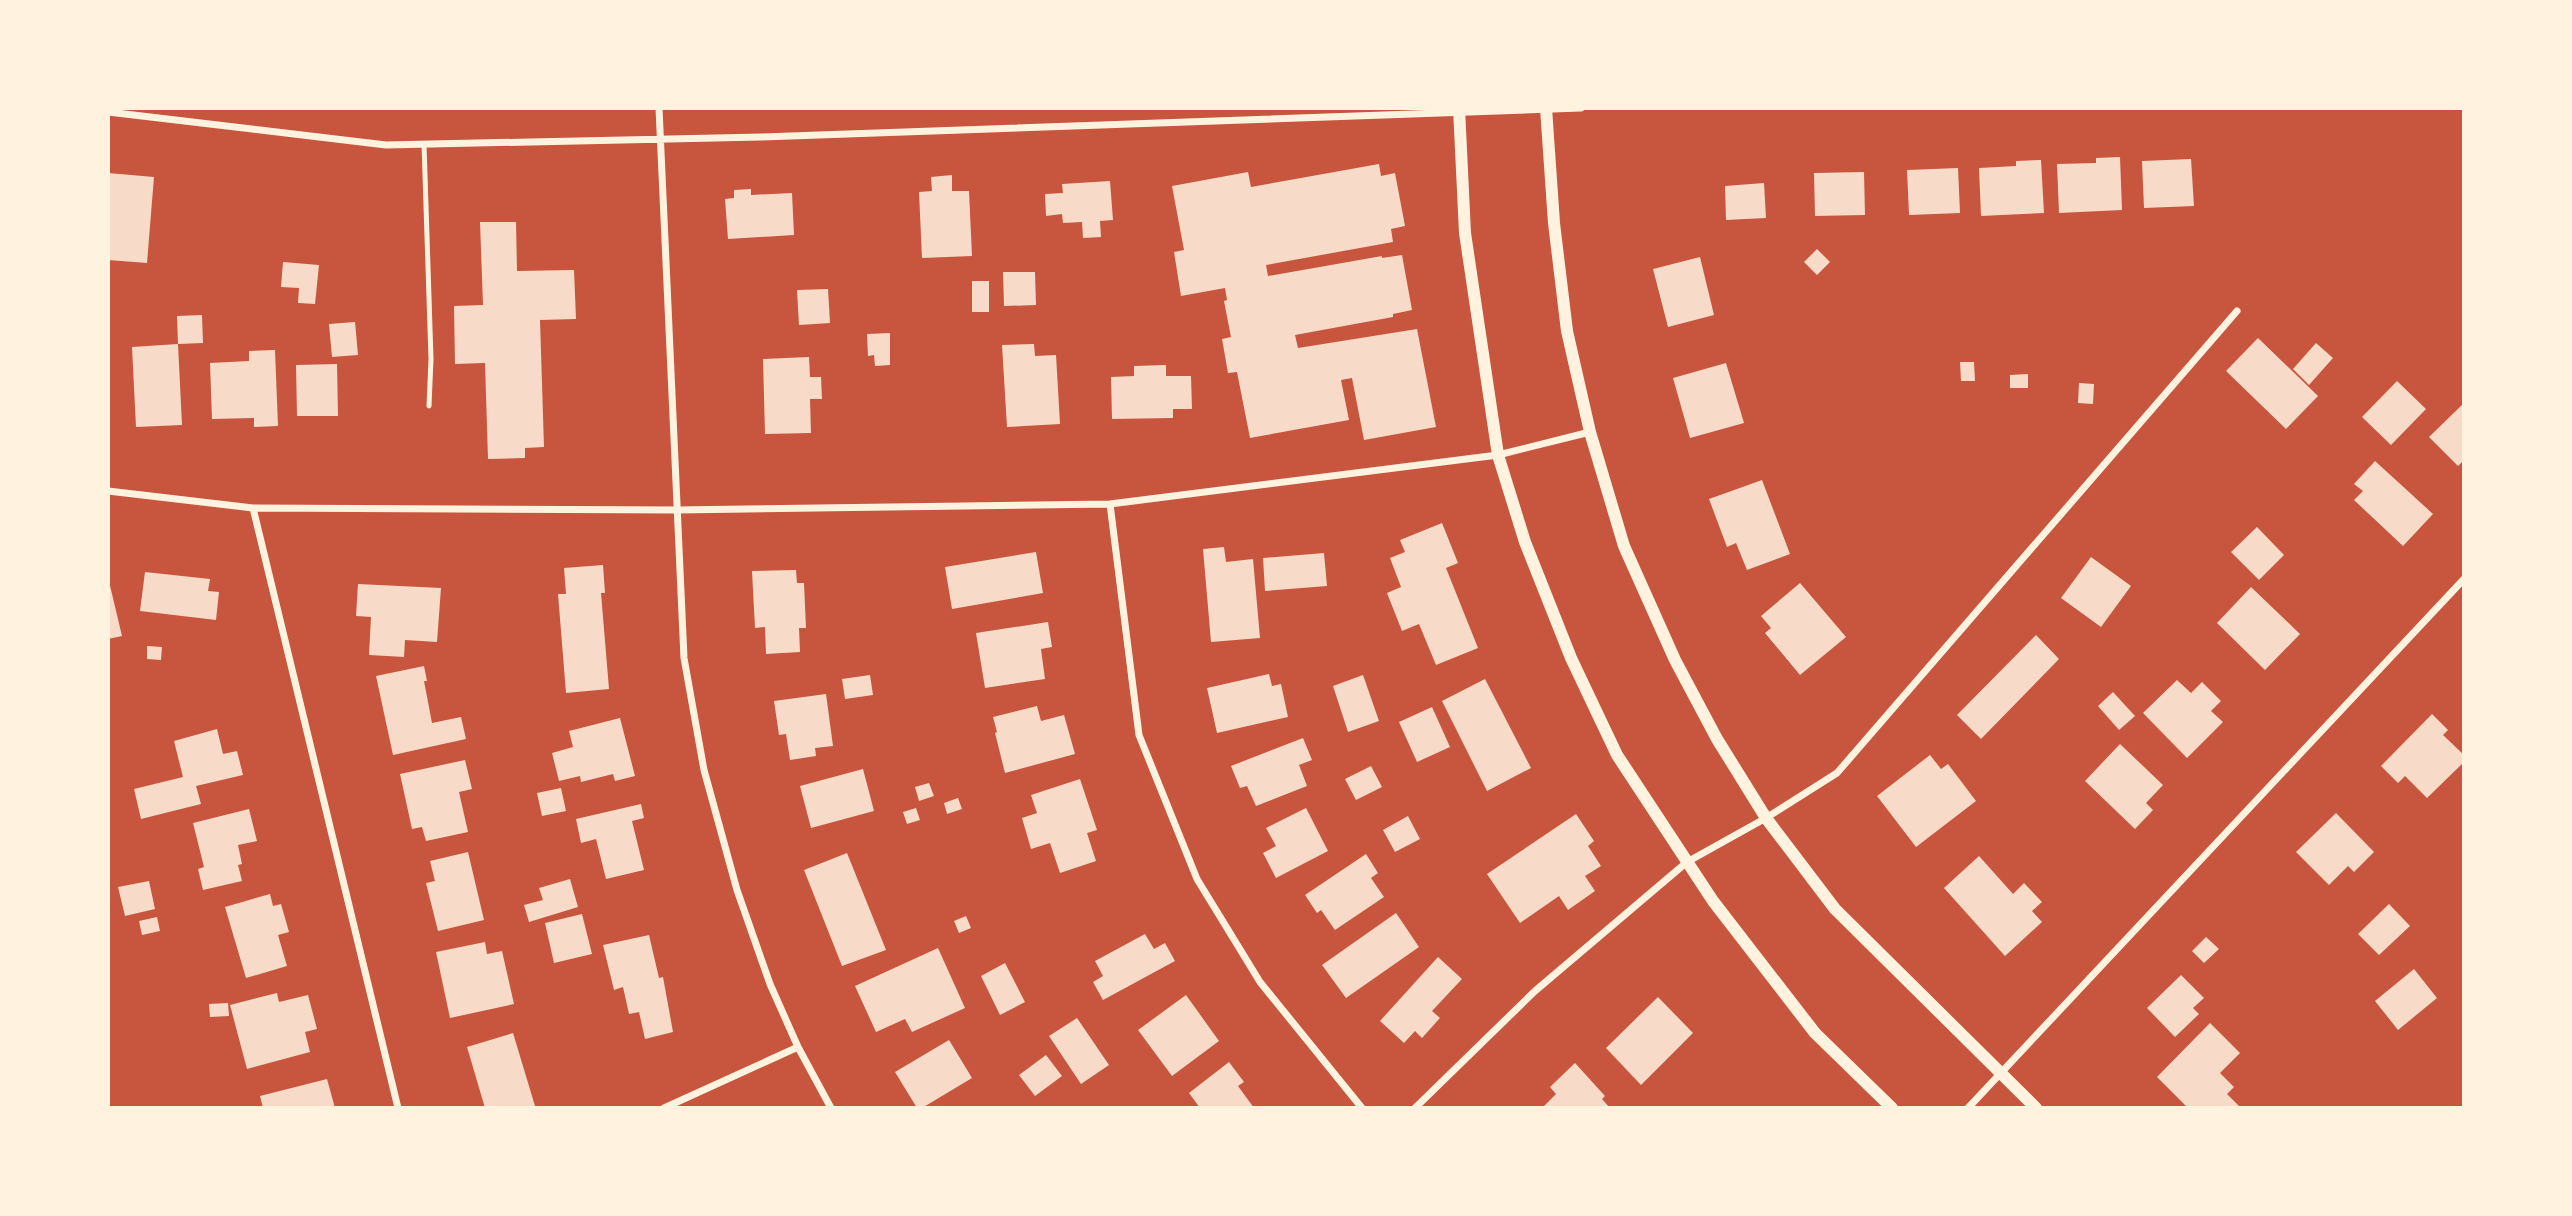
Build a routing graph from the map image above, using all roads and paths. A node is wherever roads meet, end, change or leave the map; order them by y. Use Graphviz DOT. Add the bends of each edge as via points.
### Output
graph roads {
  1 [pos="659,108"];
  2 [pos="1581,108"];
  3 [pos="1546,109"];
  4 [pos="1459,111"];
  5 [pos="108,112"];
  6 [pos="659,139"];
  7 [pos="424,144"];
  8 [pos="2237,311"];
  9 [pos="429,406"];
  10 [pos="1590,432"];
  11 [pos="1498,455"];
  12 [pos="108,492"];
  13 [pos="1110,505"];
  14 [pos="253,508"];
  15 [pos="677,510"];
  16 [pos="2463,579"];
  17 [pos="1766,818"];
  18 [pos="1687,862"];
  19 [pos="798,1046"];
  20 [pos="2000,1074"];
  21 [pos="398,1108"];
  22 [pos="664,1108"];
  23 [pos="831,1108"];
  24 [pos="1362,1108"];
  25 [pos="1415,1108"];
  26 [pos="1892,1108"];
  27 [pos="1968,1108"];
  28 [pos="2036,1108"];
  1 -- 6 [label="street"];
  2 -- 3 [label="street"];
  3 -- 4 [label="street"];
  3 -- 10 [label="street" via="1567,331"];
  4 -- 6 [label="street"];
  4 -- 11 [label="street" via="1465,233"];
  5 -- 7 [label="street" via="386,145"];
  6 -- 7 [label="street"];
  6 -- 15 [label="street"];
  7 -- 9 [label="lane"];
  8 -- 17 [label="street" via="1837,773"];
  10 -- 11 [label="street"];
  10 -- 17 [label="street" via="1624,546 1675,660"];
  11 -- 13 [label="street"];
  11 -- 18 [label="street" via="1525,542 1570,658 1617,755"];
  12 -- 14 [label="street"];
  13 -- 15 [label="street"];
  13 -- 24 [label="street" via="1139,735 1197,878 1260,982"];
  14 -- 15 [label="street"];
  14 -- 21 [label="street"];
  15 -- 19 [label="street" via="684,658 704,770 737,890"];
  16 -- 20 [label="street"];
  17 -- 18 [label="street"];
  17 -- 20 [label="street" via="1835,909"];
  18 -- 25 [label="street" via="1535,991"];
  18 -- 26 [label="street" via="1815,1033"];
  19 -- 22 [label="street"];
  19 -- 23 [label="street"];
  20 -- 27 [label="street"];
  20 -- 28 [label="street"];
}
